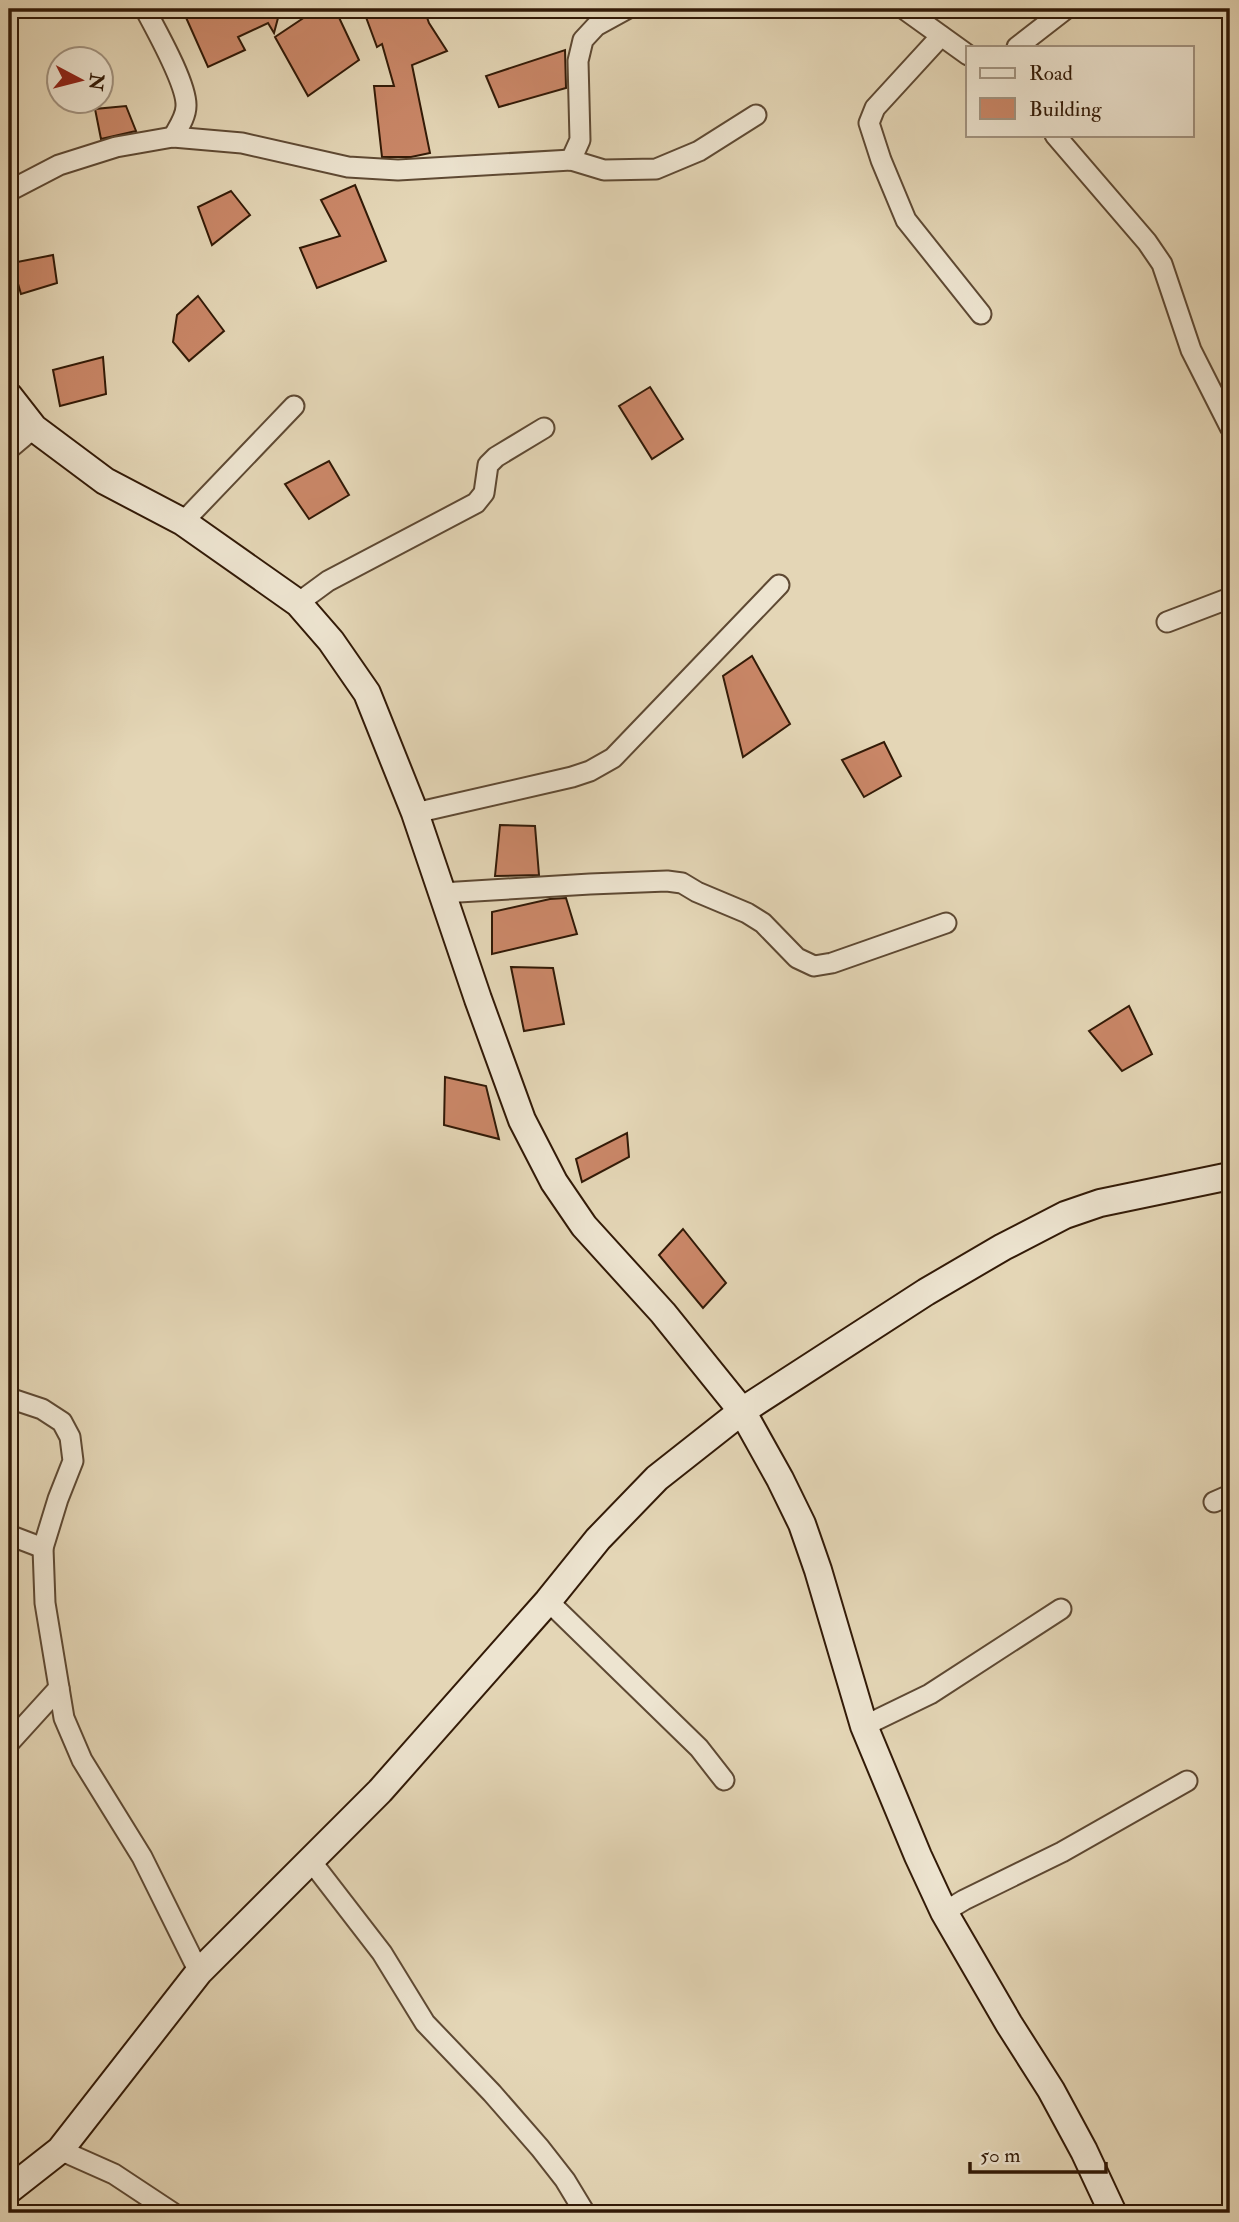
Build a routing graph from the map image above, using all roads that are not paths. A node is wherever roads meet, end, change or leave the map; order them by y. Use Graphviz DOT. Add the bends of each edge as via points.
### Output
graph roads {
  1 [pos="145,9"];
  2 [pos="627,9"];
  3 [pos="904,9"];
  4 [pos="1066,9"];
  5 [pos="941,36"];
  6 [pos="1018,46"];
  7 [pos="966,54"];
  8 [pos="755,116"];
  9 [pos="1056,136"];
  10 [pos="173,137"];
  11 [pos="571,160"];
  12 [pos="9,191"];
  13 [pos="981,314"];
  14 [pos="9,396"];
  15 [pos="294,406"];
  16 [pos="1230,427"];
  17 [pos="34,428"];
  18 [pos="544,428"];
  19 [pos="9,449"];
  20 [pos="183,522"];
  21 [pos="779,585"];
  22 [pos="1230,598"];
  23 [pos="298,603"];
  24 [pos="1167,622"];
  25 [pos="415,813"];
  26 [pos="442,893"];
  27 [pos="946,923"];
  28 [pos="1230,1176"];
  29 [pos="9,1398"];
  30 [pos="742,1411"];
  31 [pos="9,1535"];
  32 [pos="43,1548"];
  33 [pos="548,1601"];
  34 [pos="1061,1609"];
  35 [pos="59,1688"];
  36 [pos="864,1726"];
  37 [pos="9,1743"];
  38 [pos="724,1780"];
  39 [pos="1187,1782"];
  40 [pos="311,1861"];
  41 [pos="944,1913"];
  42 [pos="199,1972"];
  43 [pos="60,2150"];
  44 [pos="9,2190"];
  45 [pos="173,2213"];
  46 [pos="586,2213"];
  47 [pos="1113,2213"];
  1 -- 10 [label="street" via="186,106"];
  2 -- 11 [label="street" via="596,26 583,40 578,61 580,140"];
  3 -- 5 [label="street"];
  4 -- 6 [label="street"];
  5 -- 7 [label="street"];
  5 -- 13 [label="street" via="875,107 869,123 906,220"];
  8 -- 11 [label="street" via="699,151 656,169 604,170"];
  9 -- 16 [label="street" via="1162,264 1191,350"];
  10 -- 11 [label="street" via="242,143 348,166 398,170"];
  10 -- 12 [label="street" via="116,147 59,165"];
  14 -- 17 [label="street"];
  15 -- 20 [label="street"];
  17 -- 19 [label="street"];
  17 -- 20 [label="street" via="105,481"];
  18 -- 23 [label="street" via="488,465 484,493 476,503 328,581"];
  20 -- 23 [label="street"];
  21 -- 25 [label="street" via="613,758 572,777"];
  22 -- 24 [label="street"];
  23 -- 25 [label="street" via="367,693"];
  25 -- 26 [label="street"];
  26 -- 27 [label="street" via="682,883 747,912 797,958 814,966"];
  26 -- 30 [label="street" via="522,1120 554,1182 584,1226 663,1313"];
  28 -- 30 [label="street" via="1112,1200 1065,1215 926,1292"];
  29 -- 32 [label="street" via="62,1422 70,1437 73,1461"];
  30 -- 33 [label="street" via="657,1478 598,1539"];
  30 -- 36 [label="street" via="802,1524"];
  31 -- 32 [label="street"];
  32 -- 35 [label="street"];
  33 -- 38 [label="street" via="699,1748"];
  33 -- 40 [label="street" via="446,1719"];
  34 -- 36 [label="street" via="930,1694"];
  35 -- 37 [label="street"];
  35 -- 42 [label="street" via="64,1718 82,1760 142,1857"];
  36 -- 41 [label="street"];
  39 -- 41 [label="street"];
  40 -- 42 [label="street"];
  40 -- 46 [label="street" via="382,1953 425,2023 516,2120"];
  41 -- 47 [label="street" via="1051,2090"];
  42 -- 43 [label="street"];
  43 -- 44 [label="street"];
  43 -- 45 [label="street" via="114,2174"];
}
